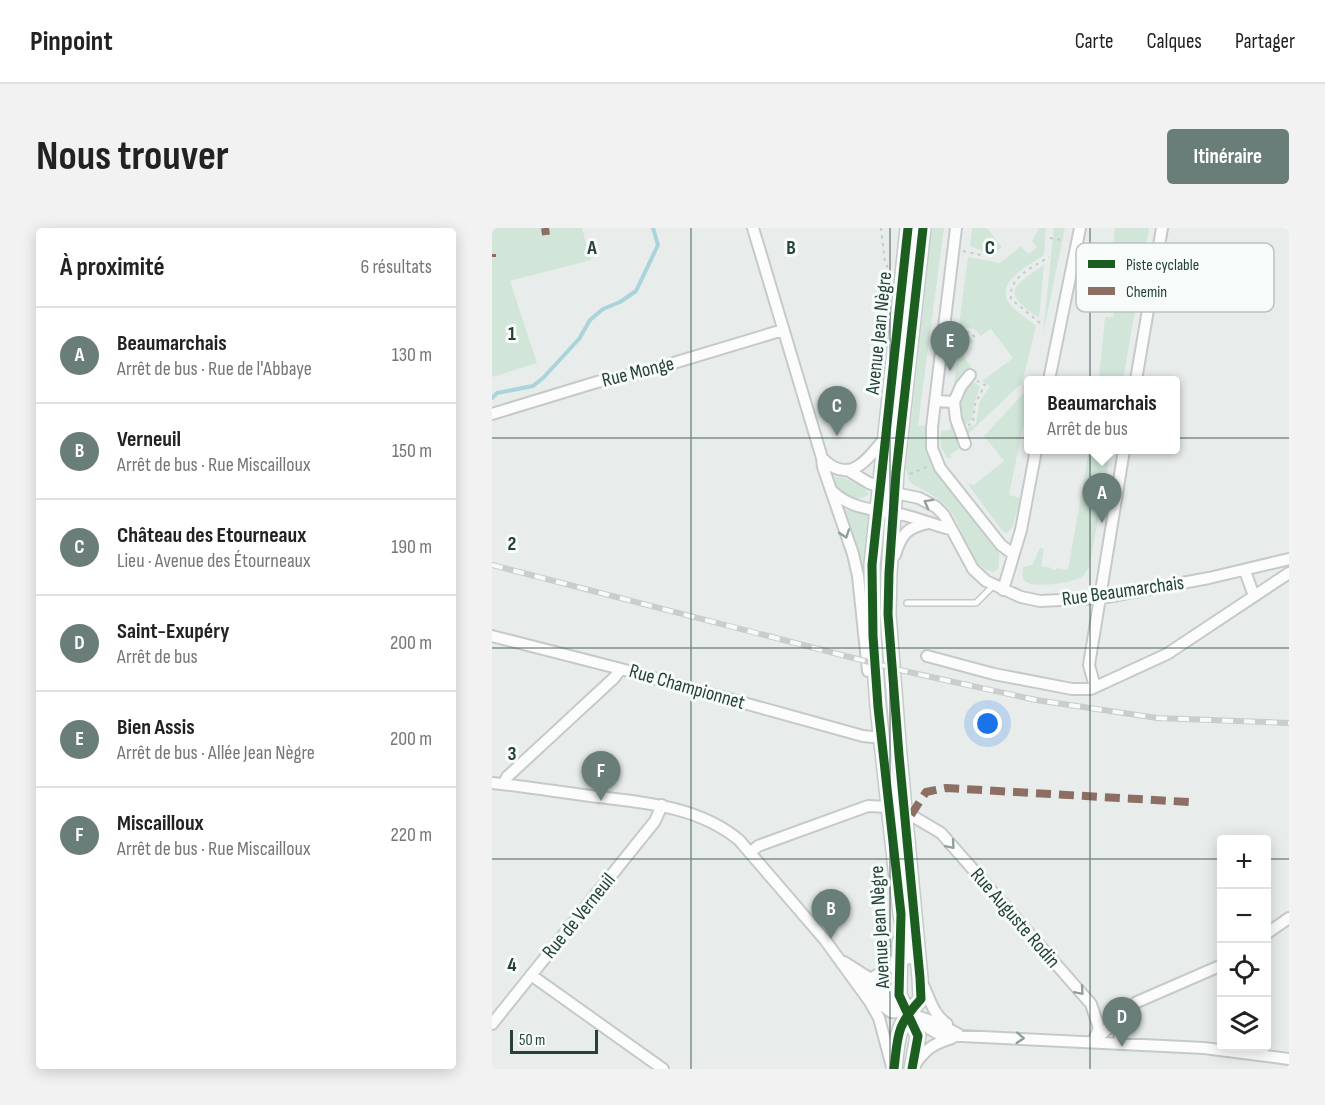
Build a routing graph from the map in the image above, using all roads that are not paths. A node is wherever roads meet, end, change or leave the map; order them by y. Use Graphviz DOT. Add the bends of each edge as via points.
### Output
graph roads {
  1 [pos="753,228"];
  2 [pos="908,228"];
  3 [pos="923,228"];
  4 [pos="956,228"];
  5 [pos="1080,228"];
  6 [pos="1162,228"];
  7 [pos="1077,243"];
  8 [pos="1159,243"];
  9 [pos="1076,248"];
  10 [pos="1148,312"];
  11 [pos="783,330"];
  12 [pos="969,376"];
  13 [pos="1050,376"];
  14 [pos="1137,376"];
  15 [pos="937,401"];
  16 [pos="954,402"];
  17 [pos="492,414"];
  18 [pos="885,438"];
  19 [pos="965,444"];
  20 [pos="1035,454"];
  21 [pos="1123,454"];
  22 [pos="822,458"];
  23 [pos="849,471"];
  24 [pos="880,487"];
  25 [pos="831,489"];
  26 [pos="895,493"];
  27 [pos="886,512"];
  28 [pos="931,522"];
  29 [pos="950,529"];
  30 [pos="1013,554"];
  31 [pos="1289,559"];
  32 [pos="1245,571"];
  33 [pos="889,573"];
  34 [pos="1289,573"];
  35 [pos="998,588"];
  36 [pos="1254,596"];
  37 [pos="1101,598"];
  38 [pos="907,603"];
  39 [pos="492,636"];
  40 [pos="927,656"];
  41 [pos="621,669"];
  42 [pos="1095,687"];
  43 [pos="878,707"];
  44 [pos="882,738"];
  45 [pos="492,783"];
  46 [pos="504,784"];
  47 [pos="662,805"];
  48 [pos="897,809"];
  49 [pos="750,853"];
  50 [pos="901,914"];
  51 [pos="1289,918"];
  52 [pos="1271,931"];
  53 [pos="899,955"];
  54 [pos="842,960"];
  55 [pos="1217,967"];
  56 [pos="849,972"];
  57 [pos="531,975"];
  58 [pos="920,978"];
  59 [pos="870,979"];
  60 [pos="858,987"];
  61 [pos="1137,1002"];
  62 [pos="908,1013"];
  63 [pos="492,1024"];
  64 [pos="961,1035"];
  65 [pos="1093,1042"];
  66 [pos="1119,1043"];
  67 [pos="1289,1059"];
  68 [pos="663,1069"];
  69 [pos="893,1069"];
  70 [pos="902,1069"];
  71 [pos="912,1069"];
  1 -- 11 [label="street"];
  2 -- 18 [label="main road, Avenue Jean Nègre"];
  3 -- 26 [label="main road, Avenue Jean Nègre"];
  4 -- 15 [label="street"];
  5 -- 7 [label="street"];
  6 -- 8 [label="street"];
  9 -- 13 [label="street"];
  10 -- 14 [label="street"];
  11 -- 17 [label="street, Rue Monge"];
  11 -- 22 [label="street"];
  12 -- 16 [label="street"];
  15 -- 16 [label="street"];
  15 -- 30 [label="street" via="932,448 940,468 1001,545"];
  16 -- 19 [label="street"];
  18 -- 23 [label="street" via="863,463"];
  18 -- 24 [label="main road, Avenue Jean Nègre"];
  20 -- 30 [label="street"];
  21 -- 37 [label="street"];
  22 -- 23 [label="street, Rue Beaumarchais" via="838,470"];
  22 -- 25 [label="street"];
  23 -- 24 [label="street, Rue Beaumarchais"];
  24 -- 26 [label="street, Rue Beaumarchais"];
  24 -- 27 [label="main road, Avenue Jean Nègre"];
  25 -- 27 [label="street" via="844,501"];
  25 -- 43 [label="street, one-way" via="858,576 869,678"];
  26 -- 27 [label="main road, Avenue Jean Nègre"];
  29 -- 26 [label="street, Rue Beaumarchais, one-way" via="936,507 919,498"];
  27 -- 28 [label="street"];
  27 -- 33 [label="main road, Avenue Jean Nègre"];
  27 -- 43 [label="main road, Avenue Jean Nègre" via="872,565"];
  28 -- 29 [label="street"];
  28 -- 33 [label="street" via="914,525 907,531 898,544"];
  29 -- 35 [label="street, Rue Beaumarchais" via="973,569"];
  30 -- 35 [label="street"];
  31 -- 32 [label="street, Rue Beaumarchais"];
  32 -- 36 [label="street"];
  32 -- 37 [label="street, Rue Beaumarchais"];
  33 -- 48 [label="main road, Avenue Jean Nègre"];
  34 -- 36 [label="street"];
  35 -- 37 [label="street, Rue Beaumarchais" via="1040,601"];
  35 -- 38 [label="lane" via="976,603"];
  36 -- 42 [label="street" via="1167,654"];
  37 -- 42 [label="street" via="1089,665"];
  39 -- 41 [label="street, Rue Championnet"];
  40 -- 42 [label="street" via="1072,689"];
  41 -- 44 [label="street, Rue Championnet"];
  41 -- 46 [label="street"];
  43 -- 44 [label="main road, Avenue Jean Nègre"];
  44 -- 48 [label="main road, Avenue Jean Nègre"];
  45 -- 46 [label="street"];
  46 -- 47 [label="street"];
  47 -- 49 [label="street" via="727,830"];
  47 -- 57 [label="street, Rue de Verneuil" via="655,821"];
  48 -- 49 [label="street" via="868,806 758,846"];
  48 -- 50 [label="main road, Avenue Jean Nègre"];
  48 -- 58 [label="main road, Avenue Jean Nègre"];
  48 -- 65 [label="street, Rue Auguste Rodin, one-way" via="941,833 1091,1004 1099,1028"];
  49 -- 54 [label="street"];
  50 -- 53 [label="main road, Avenue Jean Nègre"];
  50 -- 62 [label="main road, Avenue Jean Nègre" via="913,992"];
  51 -- 52 [label="street"];
  53 -- 59 [label="street" via="891,967"];
  53 -- 62 [label="main road, Avenue Jean Nègre" via="899,995"];
  54 -- 56 [label="street"];
  54 -- 59 [label="street"];
  55 -- 61 [label="street"];
  56 -- 60 [label="street"];
  56 -- 62 [label="street" via="871,991"];
  57 -- 63 [label="street, Rue de Verneuil"];
  57 -- 68 [label="street"];
  58 -- 62 [label="main road, Avenue Jean Nègre" via="921,999"];
  58 -- 64 [label="street" via="939,1018"];
  59 -- 62 [label="street" via="891,992"];
  60 -- 62 [label="street" via="891,1012"];
  60 -- 69 [label="street" via="879,1018"];
  61 -- 65 [label="street"];
  61 -- 66 [label="street" via="1121,1024"];
  62 -- 64 [label="street" via="940,1035"];
  62 -- 69 [label="main road" via="898,1032"];
  62 -- 70 [label="main road"];
  62 -- 71 [label="main road" via="918,1036"];
  64 -- 65 [label="street, one-way"];
  64 -- 71 [label="street" via="933,1044"];
  65 -- 66 [label="street"];
  66 -- 67 [label="street"];
}
